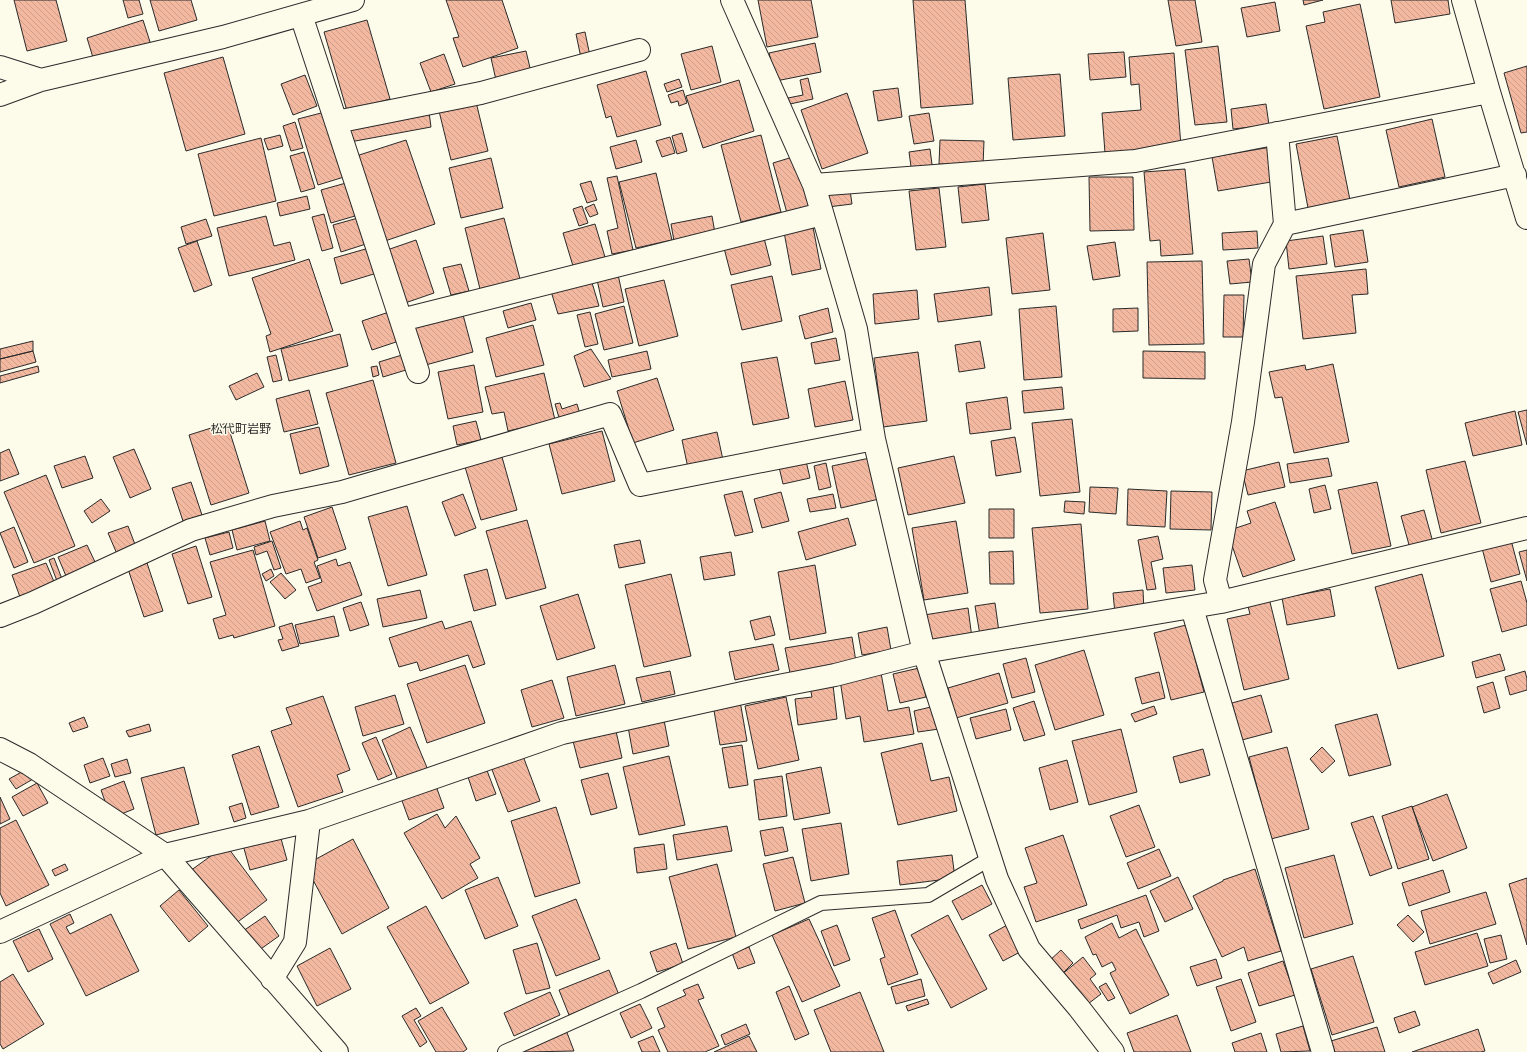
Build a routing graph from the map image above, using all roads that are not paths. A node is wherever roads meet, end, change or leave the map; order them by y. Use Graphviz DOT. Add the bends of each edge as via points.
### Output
graph roads {
  1 [pos="353,0"];
  2 [pos="732,0"];
  3 [pos="1464,0"];
  4 [pos="301,15"];
  5 [pos="639,50"];
  6 [pos="0,67"];
  7 [pos="41,80"];
  8 [pos="1489,92"];
  9 [pos="0,95"];
  10 [pos="336,122"];
  11 [pos="1277,134"];
  12 [pos="1515,176"];
  13 [pos="814,185"];
  14 [pos="822,214"];
  15 [pos="1527,218"];
  16 [pos="1285,224"];
  17 [pos="401,320"];
  18 [pos="418,372"];
  19 [pos="874,439"];
  20 [pos="1527,528"];
  21 [pos="1221,602"];
  22 [pos="1192,608"];
  23 [pos="0,616"];
  24 [pos="924,652"];
  25 [pos="0,749"];
  26 [pos="309,821"];
  27 [pos="165,855"];
  28 [pos="991,858"];
  29 [pos="0,932"];
  30 [pos="272,979"];
  31 [pos="337,1052"];
  32 [pos="505,1052"];
  33 [pos="1113,1052"];
  34 [pos="1322,1052"];
  1 -- 4 [label="street"];
  2 -- 13 [label="street"];
  3 -- 8 [label="street"];
  4 -- 7 [label="street" via="223,37"];
  4 -- 10 [label="street"];
  5 -- 10 [label="street" via="481,93"];
  6 -- 7 [label="street"];
  7 -- 9 [label="street"];
  8 -- 11 [label="street"];
  8 -- 12 [label="street"];
  10 -- 17 [label="street"];
  11 -- 13 [label="street" via="1135,162"];
  11 -- 16 [label="street"];
  12 -- 15 [label="street"];
  12 -- 16 [label="street"];
  13 -- 14 [label="street"];
  14 -- 17 [label="street"];
  14 -- 19 [label="street" via="856,329"];
  16 -- 21 [label="street" via="1264,264 1244,422 1215,580"];
  17 -- 18 [label="street"];
  19 -- 23 [label="street" via="640,485 610,414 342,492 273,506 191,530"];
  19 -- 24 [label="street"];
  20 -- 21 [label="street"];
  21 -- 22 [label="street"];
  22 -- 24 [label="street"];
  22 -- 34 [label="street"];
  24 -- 26 [label="street" via="835,675 562,733"];
  24 -- 28 [label="street"];
  25 -- 27 [label="street" via="29,764"];
  26 -- 27 [label="street"];
  26 -- 30 [label="street" via="295,942"];
  27 -- 29 [label="street"];
  27 -- 30 [label="street"];
  28 -- 32 [label="lane" via="928,895 821,903 642,991"];
  28 -- 33 [label="street" via="997,879 1029,949"];
  30 -- 31 [label="street"];
}
